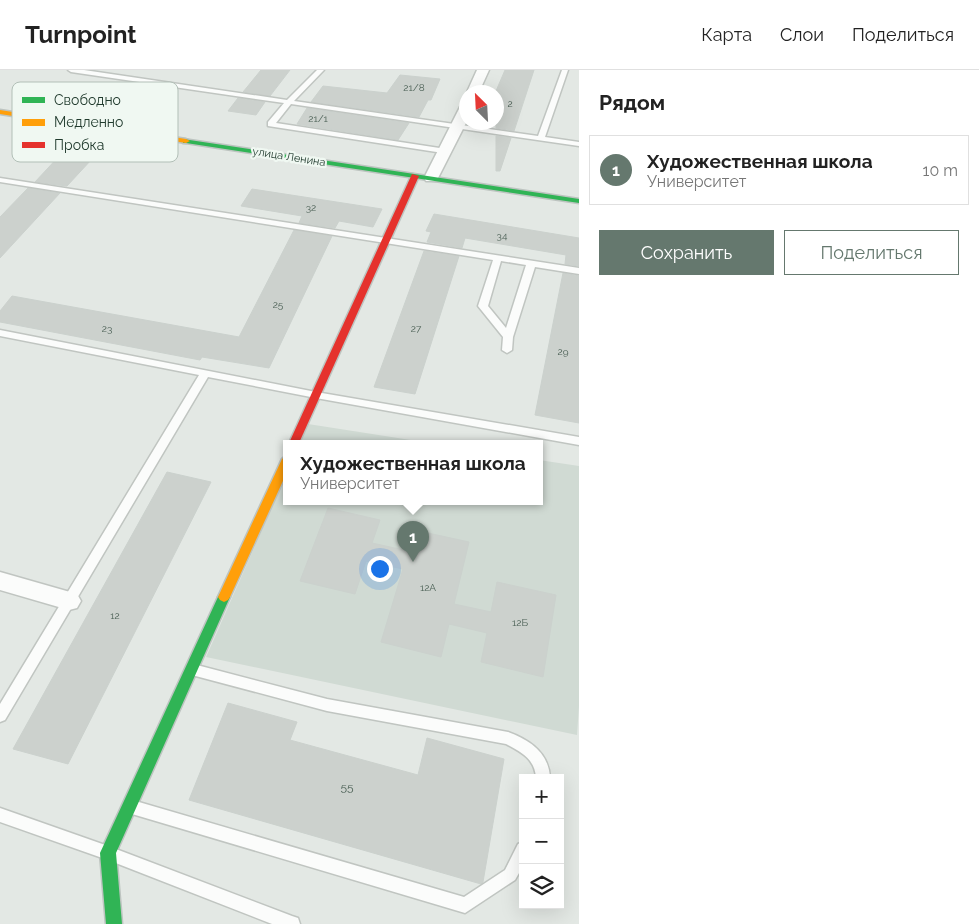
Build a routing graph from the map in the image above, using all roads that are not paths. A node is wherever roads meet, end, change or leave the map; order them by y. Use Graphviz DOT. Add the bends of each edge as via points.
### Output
graph roads {
  1 [pos="71,70"];
  2 [pos="321,70"];
  3 [pos="483,70"];
  4 [pos="565,70"];
  5 [pos="156,82"];
  6 [pos="178,85"];
  7 [pos="476,85"];
  8 [pos="290,101"];
  9 [pos="458,127"];
  10 [pos="178,139"];
  11 [pos="542,139"];
  12 [pos="579,144"];
  13 [pos="443,151"];
  14 [pos="416,176"];
  15 [pos="430,178"];
  16 [pos="0,180"];
  17 [pos="579,201"];
  18 [pos="386,240"];
  19 [pos="498,258"];
  20 [pos="531,264"];
  21 [pos="579,272"];
  22 [pos="0,333"];
  23 [pos="508,337"];
  24 [pos="507,350"];
  25 [pos="205,373"];
  26 [pos="316,395"];
  27 [pos="295,440"];
  28 [pos="579,441"];
  29 [pos="283,468"];
  30 [pos="0,581"];
  31 [pos="69,601"];
  32 [pos="190,670"];
  33 [pos="0,716"];
  34 [pos="544,774"];
  35 [pos="128,806"];
  36 [pos="0,815"];
  37 [pos="108,853"];
  38 [pos="519,857"];
  39 [pos="114,924"];
  40 [pos="292,924"];
  1 -- 5 [label="lane"];
  2 -- 8 [label="lane"];
  3 -- 7 [label="street"];
  4 -- 11 [label="lane"];
  6 -- 8 [label="lane"];
  8 -- 9 [label="lane"];
  8 -- 13 [label="lane" via="271,124"];
  9 -- 11 [label="lane"];
  9 -- 13 [label="street"];
  10 -- 14 [label="street, улица Ленина"];
  11 -- 12 [label="lane"];
  13 -- 15 [label="street"];
  14 -- 15 [label="street, улица Ленина"];
  14 -- 18 [label="street"];
  15 -- 17 [label="street, улица Ленина"];
  16 -- 18 [label="lane"];
  18 -- 19 [label="lane"];
  18 -- 26 [label="street"];
  19 -- 20 [label="lane"];
  19 -- 23 [label="lane" via="483,306"];
  20 -- 21 [label="lane"];
  20 -- 23 [label="lane"];
  22 -- 25 [label="lane"];
  23 -- 24 [label="lane"];
  25 -- 26 [label="lane"];
  25 -- 31 [label="lane"];
  26 -- 27 [label="street"];
  26 -- 28 [label="lane"];
  29 -- 32 [label="street"];
  30 -- 31 [label="street"];
  31 -- 33 [label="lane"];
  32 -- 34 [label="lane" via="328,705 508,738 534,752"];
  32 -- 35 [label="street"];
  35 -- 37 [label="street"];
  35 -- 38 [label="lane" via="465,905 510,875"];
  36 -- 37 [label="lane"];
  37 -- 39 [label="street"];
  37 -- 40 [label="lane"];
}
